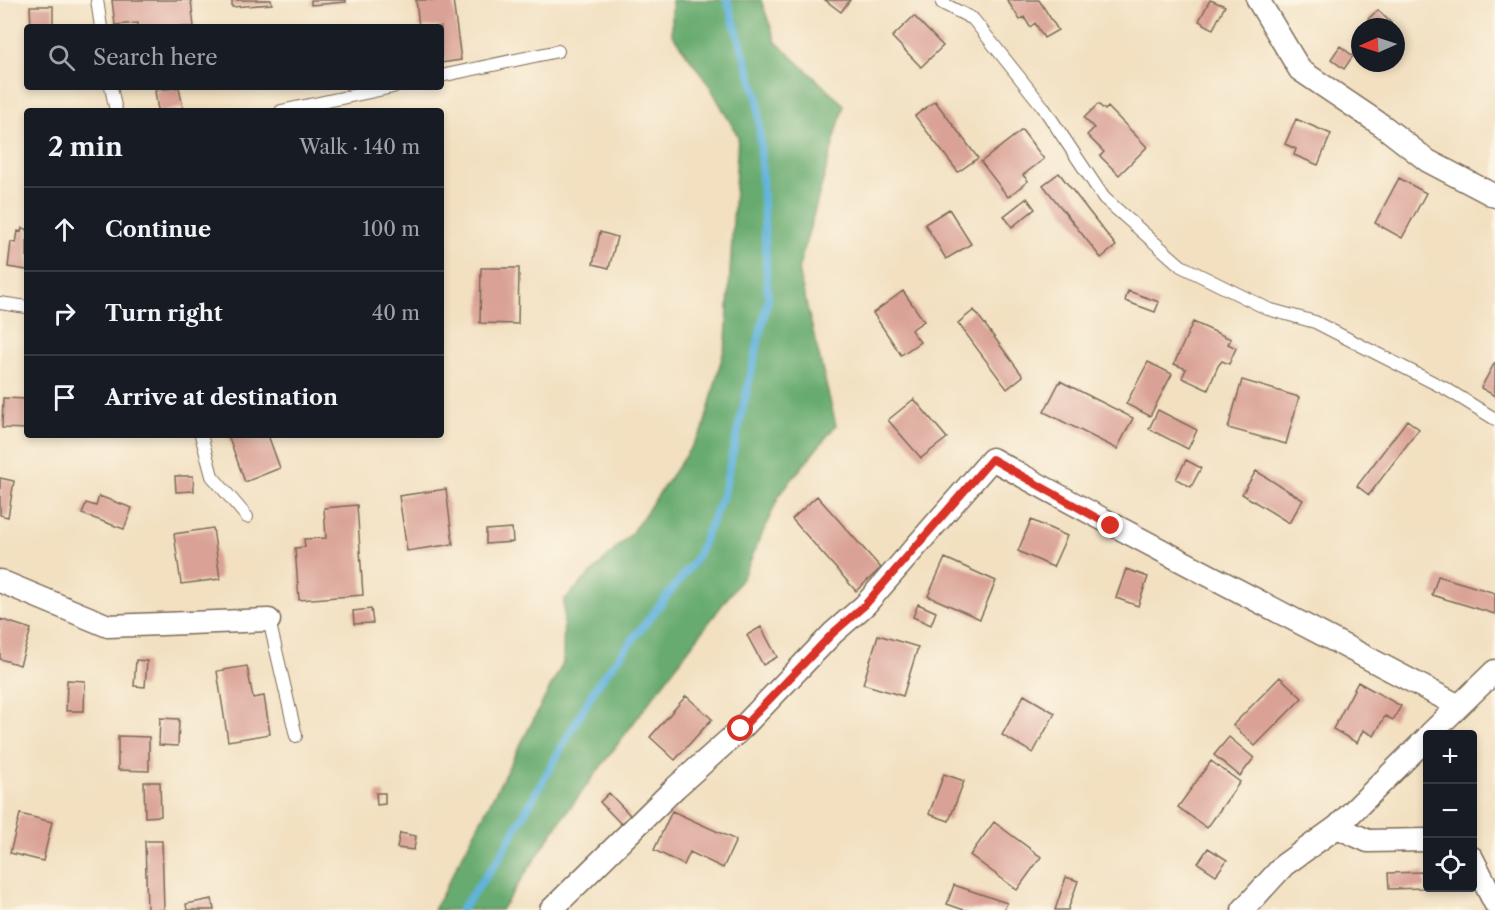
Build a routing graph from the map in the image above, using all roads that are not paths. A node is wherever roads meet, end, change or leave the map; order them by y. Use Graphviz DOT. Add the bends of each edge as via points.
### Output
graph roads {
  1 [pos="97,0"];
  2 [pos="1258,0"];
  3 [pos="942,3"];
  4 [pos="101,24"];
  5 [pos="558,51"];
  6 [pos="444,75"];
  7 [pos="112,90"];
  8 [pos="379,90"];
  9 [pos="115,108"];
  10 [pos="295,108"];
  11 [pos="1495,196"];
  12 [pos="0,303"];
  13 [pos="24,307"];
  14 [pos="1495,419"];
  15 [pos="202,438"];
  16 [pos="247,517"];
  17 [pos="0,581"];
  18 [pos="269,620"];
  19 [pos="1495,672"];
  20 [pos="1459,706"];
  21 [pos="1435,730"];
  22 [pos="296,736"];
  23 [pos="1423,742"];
  24 [pos="1337,827"];
  25 [pos="1423,840"];
  26 [pos="1477,866"];
  27 [pos="1495,903"];
  28 [pos="550,910"];
  29 [pos="1243,910"];
  1 -- 4 [label="lane"];
  2 -- 11 [label="street" via="1300,70 1428,161"];
  3 -- 14 [label="lane" via="973,20 1043,107 1104,198 1181,266 1268,309 1315,322 1448,390"];
  5 -- 6 [label="lane"];
  7 -- 9 [label="lane"];
  8 -- 10 [label="lane"];
  12 -- 13 [label="lane"];
  15 -- 16 [label="lane" via="213,476"];
  17 -- 18 [label="street" via="108,626"];
  18 -- 22 [label="lane"];
  19 -- 20 [label="street"];
  20 -- 21 [label="street"];
  20 -- 28 [label="street" via="1111,526 992,459 865,605"];
  23 -- 24 [label="street"];
  24 -- 25 [label="street" via="1368,841"];
  24 -- 29 [label="street" via="1284,865"];
  26 -- 27 [label="street"];
}
